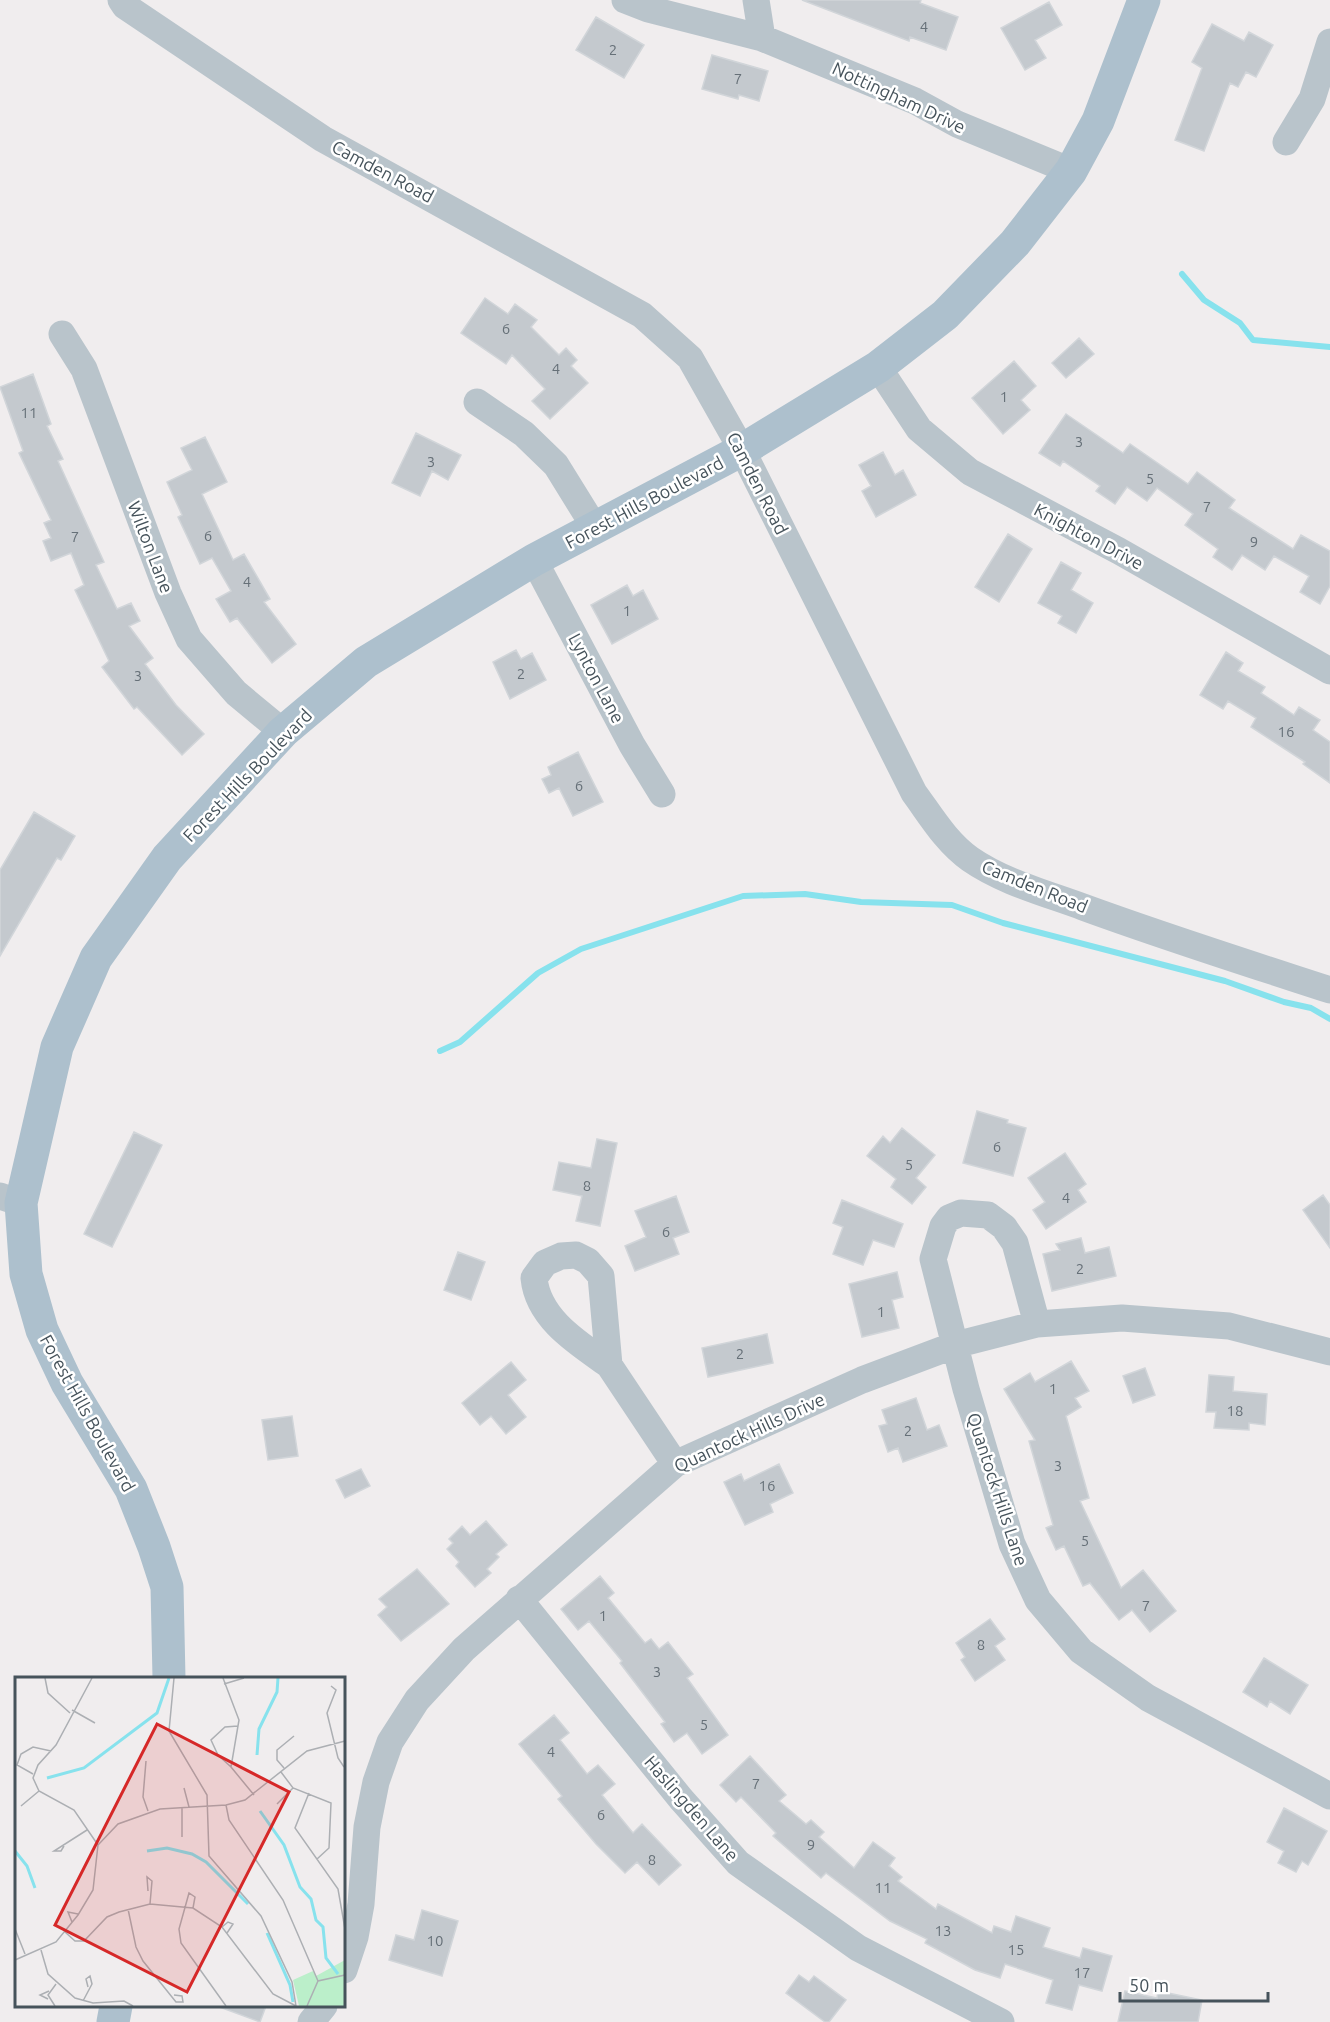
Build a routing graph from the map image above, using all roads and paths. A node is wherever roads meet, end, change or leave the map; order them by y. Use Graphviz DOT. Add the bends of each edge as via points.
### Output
graph roads {
  1 [pos="122,0"];
  2 [pos="625,0"];
  3 [pos="756,0"];
  4 [pos="1144,0"];
  5 [pos="762,38"];
  6 [pos="1330,42"];
  7 [pos="1286,142"];
  8 [pos="1071,171"];
  9 [pos="62,334"];
  10 [pos="878,367"];
  11 [pos="477,402"];
  12 [pos="742,450"];
  13 [pos="595,528"];
  14 [pos="534,560"];
  15 [pos="1330,671"];
  16 [pos="283,732"];
  17 [pos="662,794"];
  18 [pos="1330,990"];
  19 [pos="10,1199"];
  20 [pos="1037,1324"];
  21 [pos="955,1345"];
  22 [pos="1330,1352"];
  23 [pos="609,1365"];
  24 [pos="675,1464"];
  25 [pos="519,1599"];
  26 [pos="169,1677"];
  27 [pos="1330,1796"];
  28 [pos="345,1967"];
  29 [pos="116,2007"];
  30 [pos="323,2007"];
  31 [pos="113,2022"];
  32 [pos="311,2022"];
  33 [pos="1001,2022"];
  1 -- 12 [label="street, Camden Road" via="125,6 323,139 642,315 690,358"];
  2 -- 5 [label="street, Nottingham Drive"];
  3 -- 5 [label="street"];
  4 -- 8 [label="main road, Forest Hills Boulevard" via="1098,121"];
  5 -- 8 [label="street, Nottingham Drive"];
  6 -- 7 [label="street" via="1312,99"];
  8 -- 10 [label="main road, Forest Hills Boulevard" via="1015,243 945,315"];
  9 -- 16 [label="street, Wilton Lane" via="84,369 189,639 236,693"];
  10 -- 12 [label="main road, Forest Hills Boulevard"];
  10 -- 15 [label="street, Knighton Drive" via="919,429 970,472"];
  11 -- 13 [label="street" via="524,434 556,465"];
  12 -- 13 [label="main road, Forest Hills Boulevard"];
  12 -- 18 [label="street, Camden Road" via="914,793 949,840 996,874 1175,940"];
  13 -- 14 [label="main road, Forest Hills Boulevard"];
  14 -- 16 [label="main road, Forest Hills Boulevard" via="366,662"];
  14 -- 17 [label="street, Lynton Lane"];
  16 -- 19 [label="main road, Forest Hills Boulevard" via="167,858 96,958 57,1047"];
  19 -- 26 [label="main road, Forest Hills Boulevard" via="42,1330 67,1383 131,1489 167,1587"];
  20 -- 21 [label="street, Quantock Hills Drive"];
  20 -- 21 [label="street, Quantock Hills Lane" via="1010,1234 988,1215 960,1213 949,1218 943,1227 933,1259"];
  20 -- 22 [label="street, Quantock Hills Drive" via="1122,1318 1229,1326"];
  21 -- 24 [label="street, Quantock Hills Drive" via="862,1380"];
  21 -- 27 [label="street, Quantock Hills Lane" via="1012,1544 1038,1600 1082,1651 1148,1698"];
  23 -- 24 [label="street"];
  24 -- 25 [label="street, Quantock Hills Drive"];
  25 -- 28 [label="street, Quantock Hills Drive" via="464,1649 417,1700 390,1742 376,1782 367,1827 356,1937"];
  25 -- 33 [label="street, Haslingden Lane" via="681,1799 738,1863 858,1948"];
  29 -- 31 [label="main road"];
  30 -- 32 [label="street"];
}
